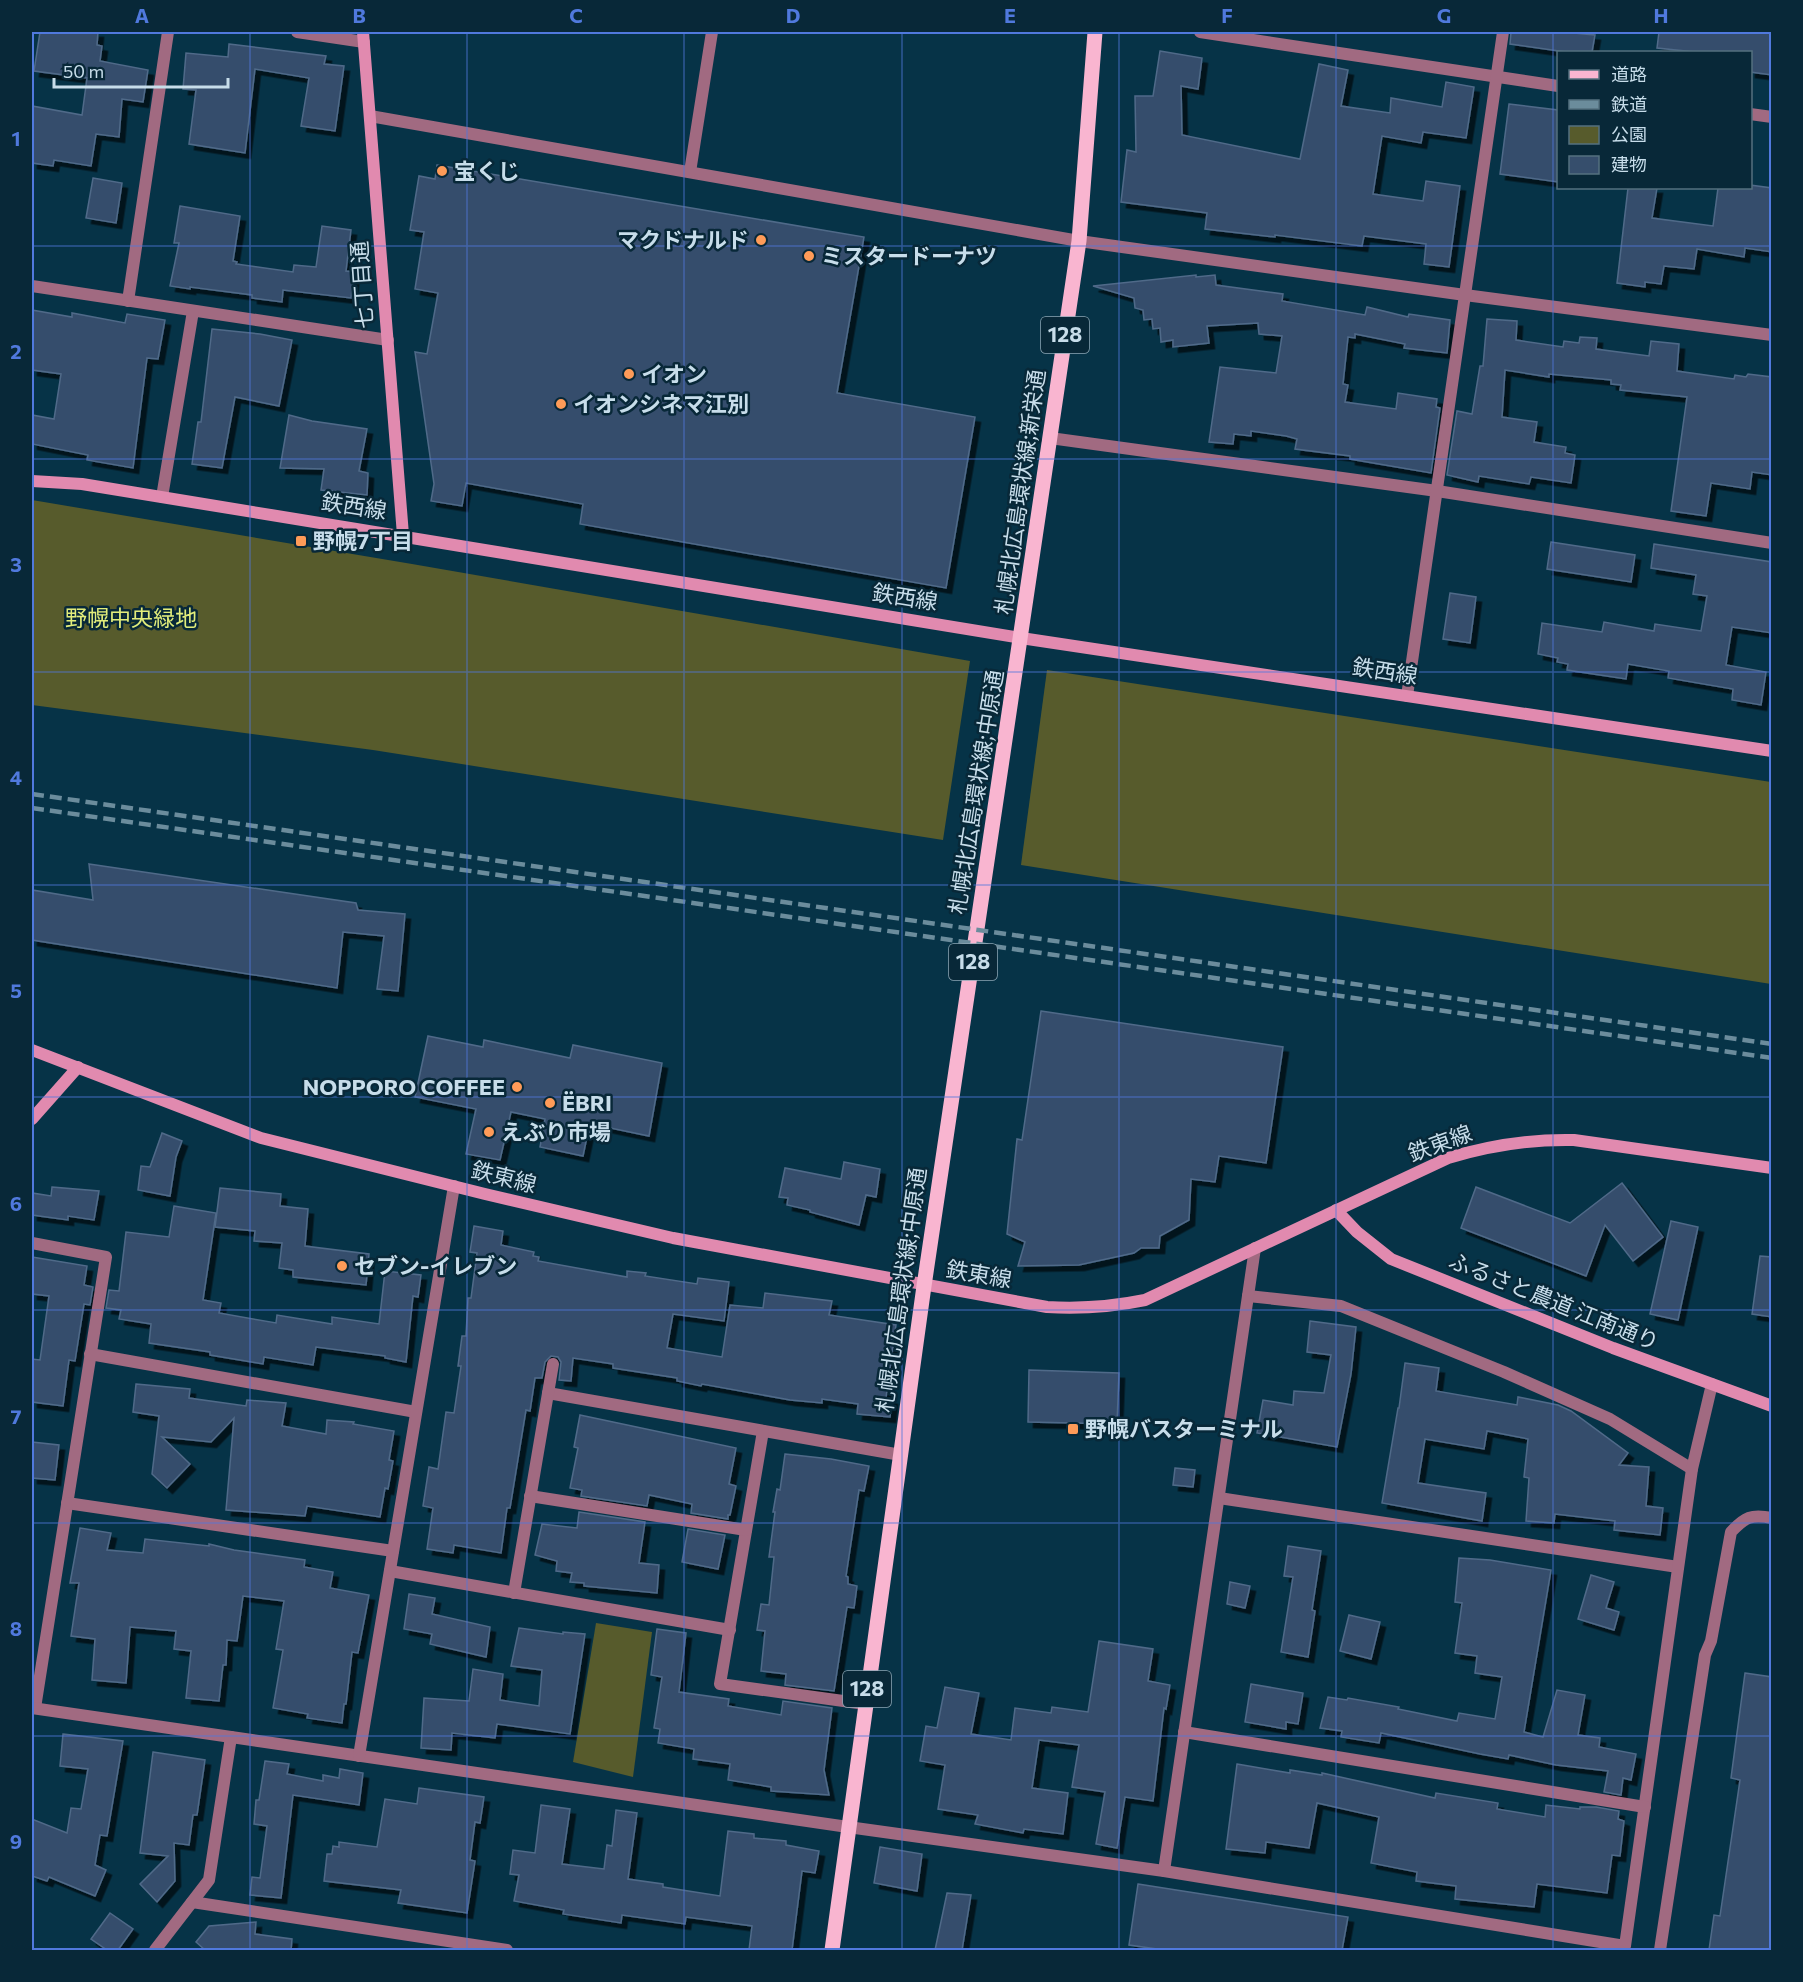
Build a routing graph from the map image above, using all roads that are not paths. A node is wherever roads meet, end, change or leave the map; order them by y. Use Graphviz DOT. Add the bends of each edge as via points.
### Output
graph roads {
  1 [pos="168,32"];
  2 [pos="297,32"];
  3 [pos="712,32"];
  4 [pos="1095,32"];
  5 [pos="1200,32"];
  6 [pos="1503,32"];
  7 [pos="364,37"];
  8 [pos="1496,77"];
  9 [pos="1557,86"];
  10 [pos="1752,114"];
  11 [pos="370,117"];
  12 [pos="1772,117"];
  13 [pos="690,172"];
  14 [pos="1079,241"];
  15 [pos="32,286"];
  16 [pos="1465,295"];
  17 [pos="128,301"];
  18 [pos="193,311"];
  19 [pos="1772,335"];
  20 [pos="388,340"];
  21 [pos="1050,438"];
  22 [pos="32,482"];
  23 [pos="1437,491"];
  24 [pos="162,497"];
  25 [pos="403,535"];
  26 [pos="1772,543"];
  27 [pos="1021,638"];
  28 [pos="1407,696"];
  29 [pos="1772,751"];
  30 [pos="32,1050"];
  31 [pos="78,1067"];
  32 [pos="32,1119"];
  33 [pos="1772,1168"];
  34 [pos="454,1186"];
  35 [pos="1336,1210"];
  36 [pos="32,1243"];
  37 [pos="1255,1248"];
  38 [pos="924,1286"];
  39 [pos="1248,1296"];
  40 [pos="90,1354"];
  41 [pos="553,1364"];
  42 [pos="1712,1384"];
  43 [pos="548,1394"];
  44 [pos="1772,1406"];
  45 [pos="416,1412"];
  46 [pos="763,1431"];
  47 [pos="901,1455"];
  48 [pos="1692,1469"];
  49 [pos="530,1496"];
  50 [pos="1218,1498"];
  51 [pos="67,1503"];
  52 [pos="1772,1518"];
  53 [pos="747,1530"];
  54 [pos="393,1551"];
  55 [pos="1678,1567"];
  56 [pos="390,1571"];
  57 [pos="514,1593"];
  58 [pos="730,1630"];
  59 [pos="865,1704"];
  60 [pos="33,1708"];
  61 [pos="1184,1732"];
  62 [pos="231,1737"];
  63 [pos="358,1756"];
  64 [pos="1645,1807"];
  65 [pos="848,1827"];
  66 [pos="1164,1871"];
  67 [pos="192,1902"];
  68 [pos="154,1950"];
  69 [pos="507,1950"];
  70 [pos="832,1950"];
  71 [pos="1660,1950"];
  1 -- 17 [label="street"];
  2 -- 7 [label="street"];
  3 -- 13 [label="street"];
  4 -- 14 [label="main road, 札幌北広島環状線;新栄通 / 128"];
  5 -- 8 [label="street"];
  6 -- 8 [label="street"];
  7 -- 11 [label="street, 七丁目通"];
  8 -- 9 [label="street"];
  8 -- 16 [label="street"];
  10 -- 12 [label="street"];
  11 -- 13 [label="street"];
  11 -- 20 [label="street, 七丁目通"];
  13 -- 14 [label="street"];
  14 -- 16 [label="street"];
  14 -- 21 [label="main road, 札幌北広島環状線;新栄通 / 128"];
  15 -- 17 [label="street"];
  16 -- 19 [label="street"];
  16 -- 23 [label="street"];
  17 -- 18 [label="street"];
  18 -- 20 [label="street"];
  18 -- 24 [label="street"];
  20 -- 25 [label="street, 七丁目通"];
  21 -- 23 [label="street"];
  21 -- 27 [label="main road, 札幌北広島環状線;新栄通 / 128"];
  22 -- 24 [label="street, 鉄西線" via="82,484"];
  23 -- 26 [label="street"];
  23 -- 28 [label="street"];
  24 -- 25 [label="street, 鉄西線"];
  25 -- 27 [label="street, 鉄西線"];
  27 -- 28 [label="street, 鉄西線"];
  27 -- 38 [label="main road, 札幌北広島環状線;中原通 / 128"];
  28 -- 29 [label="street, 鉄西線"];
  30 -- 31 [label="street, 鉄東線"];
  31 -- 32 [label="street"];
  31 -- 34 [label="street, 鉄東線" via="261,1138"];
  33 -- 35 [label="street, 鉄東線" via="1574,1140 1514,1142 1448,1158"];
  34 -- 38 [label="street, 鉄東線" via="674,1238"];
  34 -- 45 [label="street"];
  35 -- 37 [label="street, 鉄東線"];
  35 -- 42 [label="street, ふるさと農道 江南通り" via="1391,1259"];
  36 -- 40 [label="street" via="106,1257"];
  37 -- 38 [label="street, 鉄東線" via="1145,1300 1114,1307 1047,1307"];
  37 -- 39 [label="street"];
  38 -- 47 [label="main road, 札幌北広島環状線;中原通 / 128"];
  39 -- 48 [label="street" via="1341,1306 1610,1419"];
  39 -- 50 [label="street"];
  40 -- 45 [label="street"];
  40 -- 51 [label="street"];
  41 -- 43 [label="street"];
  42 -- 44 [label="street, ふるさと農道 江南通り"];
  42 -- 48 [label="street"];
  43 -- 46 [label="street"];
  43 -- 49 [label="street"];
  45 -- 54 [label="street"];
  46 -- 47 [label="street"];
  46 -- 53 [label="street"];
  47 -- 59 [label="main road, 札幌北広島環状線;中原通 / 128"];
  48 -- 55 [label="street"];
  49 -- 53 [label="street"];
  49 -- 57 [label="street"];
  50 -- 55 [label="street"];
  50 -- 61 [label="street"];
  51 -- 54 [label="street"];
  51 -- 60 [label="street"];
  52 -- 71 [label="street" via="1758,1515 1743,1520 1731,1532 1705,1655"];
  53 -- 58 [label="street"];
  54 -- 56 [label="street"];
  55 -- 64 [label="street"];
  56 -- 57 [label="street"];
  56 -- 63 [label="street"];
  57 -- 58 [label="street"];
  58 -- 59 [label="street" via="720,1684"];
  59 -- 65 [label="main road, 札幌北広島環状線;中原通 / 128"];
  60 -- 62 [label="street"];
  61 -- 64 [label="street"];
  61 -- 66 [label="street"];
  62 -- 63 [label="street"];
  62 -- 67 [label="street" via="209,1880"];
  63 -- 65 [label="street"];
  64 -- 66 [label="street" via="1625,1946"];
  65 -- 66 [label="street"];
  65 -- 70 [label="main road, 札幌北広島環状線;中原通 / 128"];
  67 -- 68 [label="street"];
  67 -- 69 [label="street"];
}
